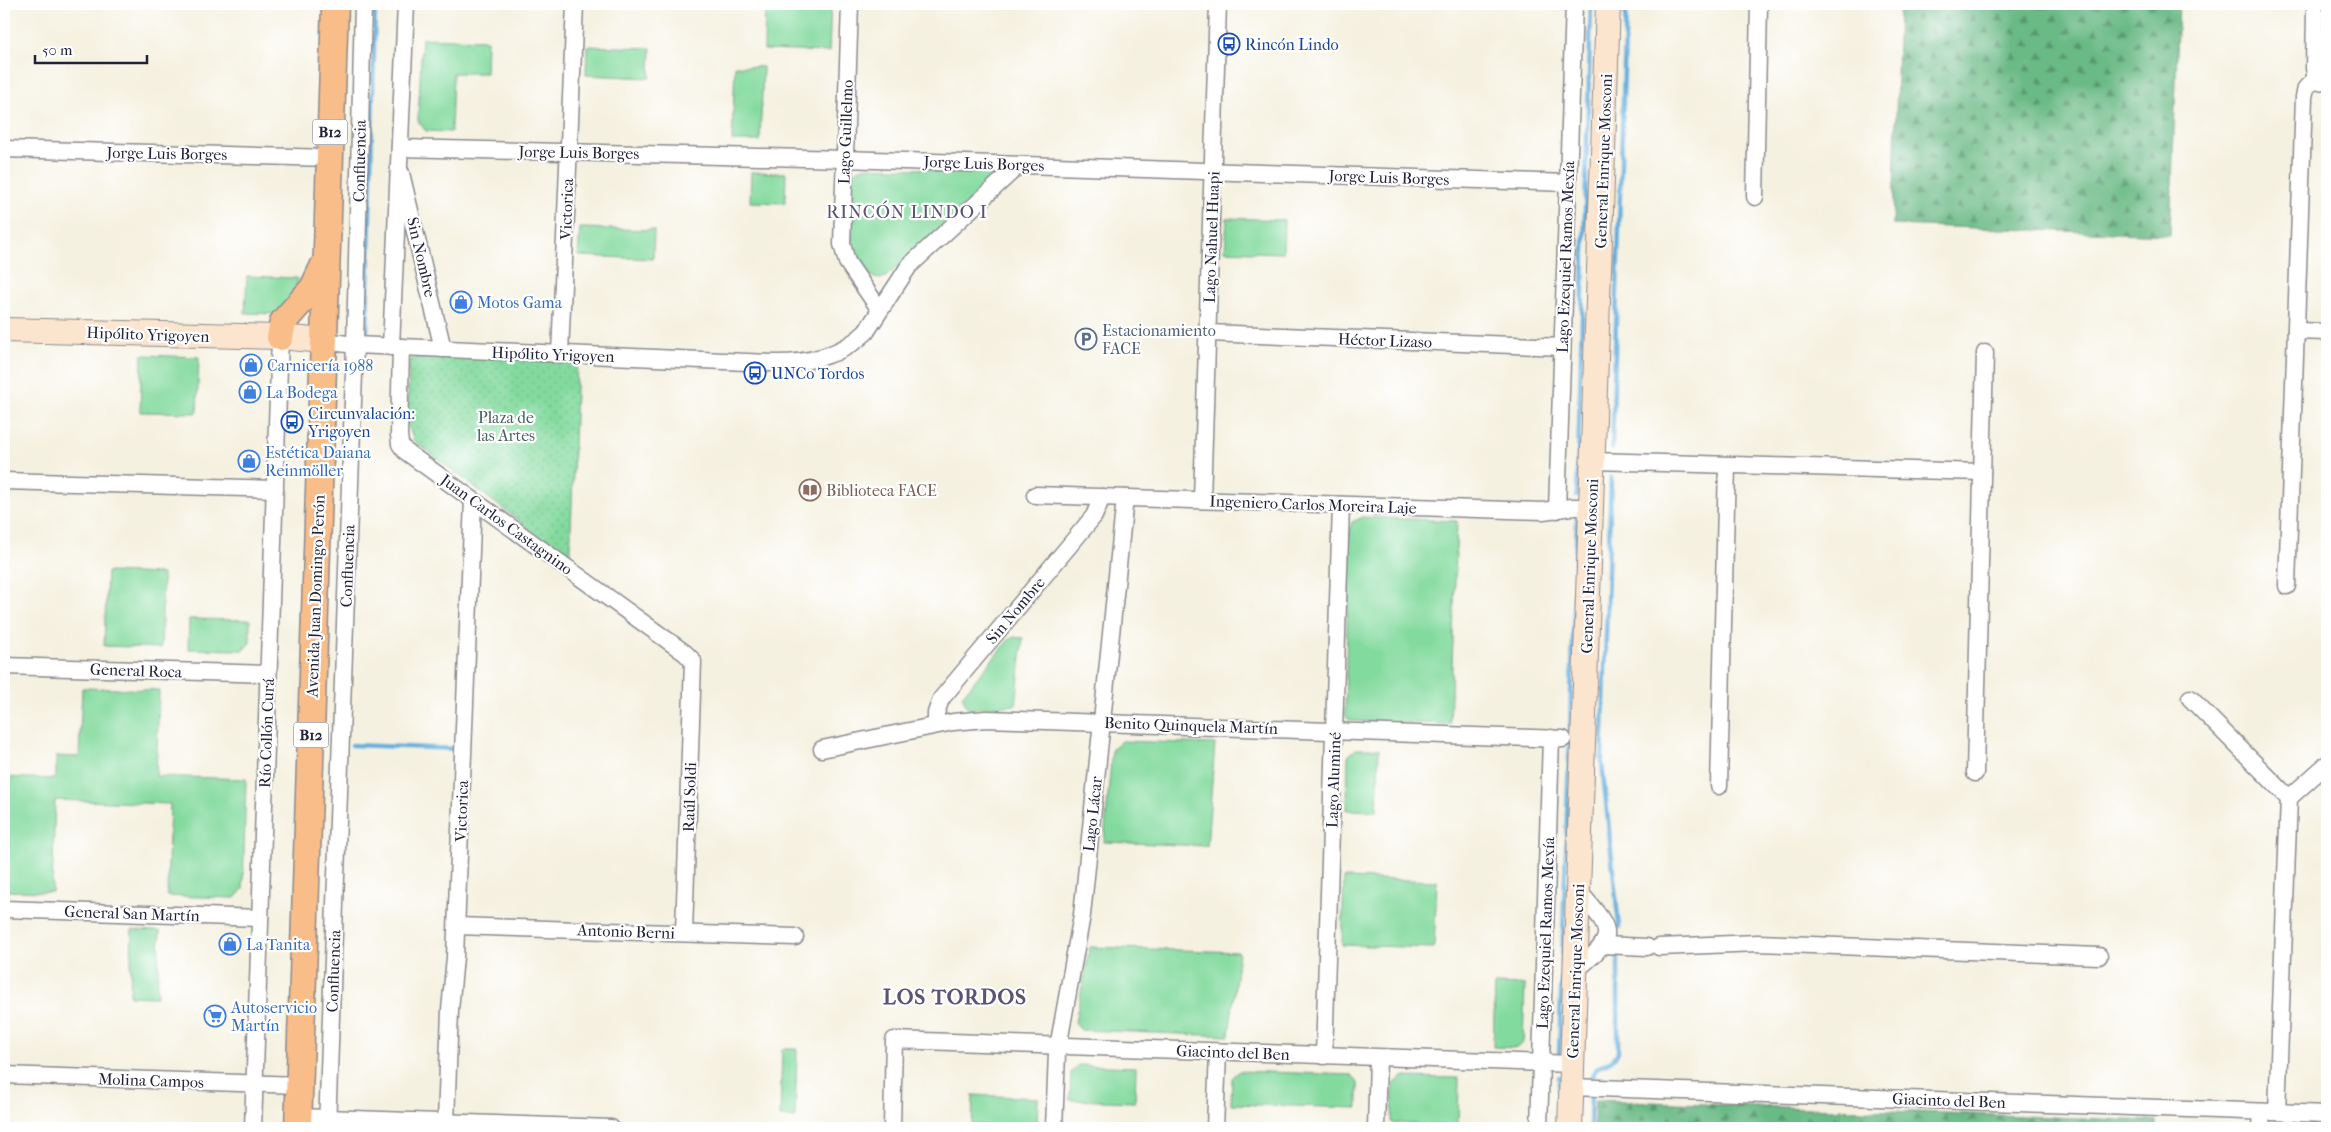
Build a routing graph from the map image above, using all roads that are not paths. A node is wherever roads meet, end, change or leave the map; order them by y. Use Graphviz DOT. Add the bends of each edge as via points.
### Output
graph roads {
  1 [pos="335,4"];
  2 [pos="363,4"];
  3 [pos="406,4"];
  4 [pos="575,4"];
  5 [pos="850,4"];
  6 [pos="1218,4"];
  7 [pos="1574,4"];
  8 [pos="1608,4"];
  9 [pos="1759,4"];
  10 [pos="2315,11"];
  11 [pos="2322,81"];
  12 [pos="400,148"];
  13 [pos="4,149"];
  14 [pos="568,152"];
  15 [pos="330,158"];
  16 [pos="844,159"];
  17 [pos="1019,165"];
  18 [pos="399,167"];
  19 [pos="1213,171"];
  20 [pos="1568,183"];
  21 [pos="1755,196"];
  22 [pos="326,260"];
  23 [pos="880,310"];
  24 [pos="4,330"];
  25 [pos="2296,331"];
  26 [pos="2327,332"];
  27 [pos="1208,333"];
  28 [pos="280,337"];
  29 [pos="324,341"];
  30 [pos="355,345"];
  31 [pos="396,347"];
  32 [pos="1562,347"];
  33 [pos="443,349"];
  34 [pos="1985,353"];
  35 [pos="560,354"];
  36 [pos="1593,461"];
  37 [pos="1727,465"];
  38 [pos="1982,472"];
  39 [pos="4,481"];
  40 [pos="275,488"];
  41 [pos="1034,495"];
  42 [pos="1102,497"];
  43 [pos="1125,498"];
  44 [pos="473,500"];
  45 [pos="1202,500"];
  46 [pos="1341,505"];
  47 [pos="1591,507"];
  48 [pos="1557,510"];
  49 [pos="2286,586"];
  50 [pos="693,661"];
  51 [pos="4,666"];
  52 [pos="268,674"];
  53 [pos="2190,698"];
  54 [pos="1102,722"];
  55 [pos="936,725"];
  56 [pos="1334,731"];
  57 [pos="1557,739"];
  58 [pos="822,749"];
  59 [pos="2327,764"];
  60 [pos="1975,773"];
  61 [pos="1719,786"];
  62 [pos="2289,798"];
  63 [pos="1578,890"];
  64 [pos="4,908"];
  65 [pos="260,918"];
  66 [pos="457,926"];
  67 [pos="684,933"];
  68 [pos="795,937"];
  69 [pos="1603,945"];
  70 [pos="2099,956"];
  71 [pos="1575,971"];
  72 [pos="1058,1046"];
  73 [pos="1218,1052"];
  74 [pos="1324,1056"];
  75 [pos="1378,1058"];
  76 [pos="1541,1063"];
  77 [pos="4,1075"];
  78 [pos="1572,1076"];
  79 [pos="254,1083"];
  80 [pos="299,1084"];
  81 [pos="2327,1114"];
  82 [pos="2267,1118"];
  83 [pos="446,1122"];
  84 [pos="298,1123"];
  85 [pos="327,1123"];
  86 [pos="252,1128"];
  87 [pos="611,1128"];
  88 [pos="892,1128"];
  89 [pos="1054,1128"];
  90 [pos="1216,1128"];
  91 [pos="1376,1128"];
  92 [pos="1539,1128"];
  93 [pos="1570,1128"];
  1 -- 15 [label="main road, Avenida Juan Domingo Perón / B12"];
  2 -- 30 [label="street, Confluencia"];
  3 -- 12 [label="street, Sin Nombre"];
  4 -- 14 [label="street, Victorica"];
  5 -- 16 [label="street, Lago Guillelmo"];
  6 -- 19 [label="street, Lago Nahuel Huapi"];
  7 -- 20 [label="street, Lago Ezequiel Ramos Mexía"];
  8 -- 36 [label="street, General Enrique Mosconi"];
  9 -- 21 [label="street"];
  10 -- 11 [label="street" via="2314,68"];
  11 -- 25 [label="street" via="2308,84 2304,97"];
  12 -- 14 [label="street, Jorge Luis Borges"];
  12 -- 18 [label="street, Sin Nombre"];
  13 -- 15 [label="street, Jorge Luis Borges"];
  14 -- 16 [label="street, Jorge Luis Borges"];
  14 -- 35 [label="street, Victorica"];
  15 -- 22 [label="main road, Avenida Juan Domingo Perón / B12"];
  16 -- 17 [label="street, Jorge Luis Borges"];
  16 -- 23 [label="street, Lago Guillelmo" via="844,254"];
  17 -- 19 [label="street, Jorge Luis Borges"];
  17 -- 23 [label="street, Hipólito Yrigoyen" via="909,266"];
  18 -- 31 [label="street, Sin Nombre" via="395,204"];
  18 -- 33 [label="street, Sin Nombre"];
  19 -- 20 [label="street, Jorge Luis Borges"];
  19 -- 27 [label="street, Lago Nahuel Huapi"];
  20 -- 32 [label="street, Lago Ezequiel Ramos Mexía"];
  22 -- 28 [label="main road" via="313,288 283,322"];
  22 -- 29 [label="main road, Avenida Juan Domingo Perón / B12"];
  23 -- 35 [label="street, Hipólito Yrigoyen" via="866,332 854,342 799,363"];
  24 -- 28 [label="street, Hipólito Yrigoyen"];
  25 -- 26 [label="street"];
  25 -- 49 [label="street"];
  27 -- 32 [label="street, Héctor Lizaso"];
  27 -- 45 [label="street, Lago Nahuel Huapi"];
  28 -- 29 [label="street, Hipólito Yrigoyen"];
  28 -- 40 [label="street, Río Collón Curá"];
  29 -- 30 [label="street, Hipólito Yrigoyen"];
  29 -- 80 [label="main road, Avenida Juan Domingo Perón / B12"];
  30 -- 31 [label="street, Hipólito Yrigoyen"];
  30 -- 85 [label="street, Confluencia"];
  31 -- 33 [label="street, Hipólito Yrigoyen"];
  31 -- 44 [label="street, Juan Carlos Castagnino" via="400,444 405,451"];
  32 -- 48 [label="street, Lago Ezequiel Ramos Mexía"];
  33 -- 35 [label="street, Hipólito Yrigoyen"];
  34 -- 38 [label="street"];
  36 -- 37 [label="street"];
  36 -- 47 [label="street, General Enrique Mosconi"];
  37 -- 38 [label="street"];
  37 -- 61 [label="street"];
  38 -- 60 [label="street"];
  39 -- 40 [label="street"];
  40 -- 52 [label="street, Río Collón Curá"];
  41 -- 42 [label="street, Ingeniero Carlos Moreira Laje"];
  42 -- 43 [label="street, Ingeniero Carlos Moreira Laje"];
  42 -- 55 [label="street, Sin Nombre" via="1094,516 940,700"];
  43 -- 45 [label="street, Ingeniero Carlos Moreira Laje"];
  43 -- 54 [label="street, Lago Lácar"];
  44 -- 50 [label="street, Juan Carlos Castagnino"];
  44 -- 66 [label="street, Victorica"];
  45 -- 46 [label="street, Ingeniero Carlos Moreira Laje"];
  46 -- 48 [label="street, Ingeniero Carlos Moreira Laje"];
  46 -- 56 [label="street, Lago Aluminé"];
  47 -- 48 [label="street, Ingeniero Carlos Moreira Laje"];
  47 -- 63 [label="street, General Enrique Mosconi"];
  50 -- 67 [label="street, Raúl Soldi"];
  51 -- 52 [label="street, General Roca"];
  52 -- 65 [label="street, Río Collón Curá"];
  53 -- 62 [label="street"];
  54 -- 55 [label="street, Benito Quinquela Martín" via="986,718"];
  54 -- 56 [label="street, Benito Quinquela Martín"];
  54 -- 72 [label="street, Lago Lácar" via="1082,915"];
  55 -- 58 [label="street, Benito Quinquela Martín"];
  56 -- 57 [label="street, Benito Quinquela Martín"];
  56 -- 74 [label="street, Lago Aluminé"];
  57 -- 76 [label="street, Lago Ezequiel Ramos Mexía"];
  59 -- 62 [label="street"];
  62 -- 82 [label="street"];
  63 -- 69 [label="street" via="1604,924 1606,937"];
  63 -- 71 [label="street, General Enrique Mosconi"];
  64 -- 65 [label="street, General San Martín"];
  65 -- 79 [label="street, Río Collón Curá"];
  66 -- 67 [label="street, Antonio Berni"];
  66 -- 83 [label="street, Victorica"];
  67 -- 68 [label="street, Antonio Berni"];
  69 -- 70 [label="street" via="1653,947 1753,943"];
  69 -- 71 [label="street"];
  71 -- 78 [label="street, General Enrique Mosconi"];
  72 -- 73 [label="street, Giacinto del Ben"];
  72 -- 88 [label="street, Giacinto del Ben" via="894,1040"];
  72 -- 89 [label="street, Lago Lácar"];
  73 -- 74 [label="street, Giacinto del Ben"];
  73 -- 90 [label="street"];
  74 -- 75 [label="street, Giacinto del Ben"];
  75 -- 76 [label="street, Giacinto del Ben"];
  75 -- 91 [label="street"];
  76 -- 78 [label="street, Giacinto del Ben"];
  76 -- 92 [label="street, Lago Ezequiel Ramos Mexía"];
  77 -- 79 [label="street, Molina Campos"];
  78 -- 82 [label="street, Giacinto del Ben"];
  78 -- 93 [label="street, General Enrique Mosconi"];
  79 -- 80 [label="street, Molina Campos"];
  79 -- 86 [label="street, Río Collón Curá"];
  80 -- 84 [label="main road, Avenida Juan Domingo Perón / B12"];
  81 -- 82 [label="street, Giacinto del Ben"];
  83 -- 85 [label="street"];
  83 -- 87 [label="street"];
  84 -- 85 [label="street"];
}
